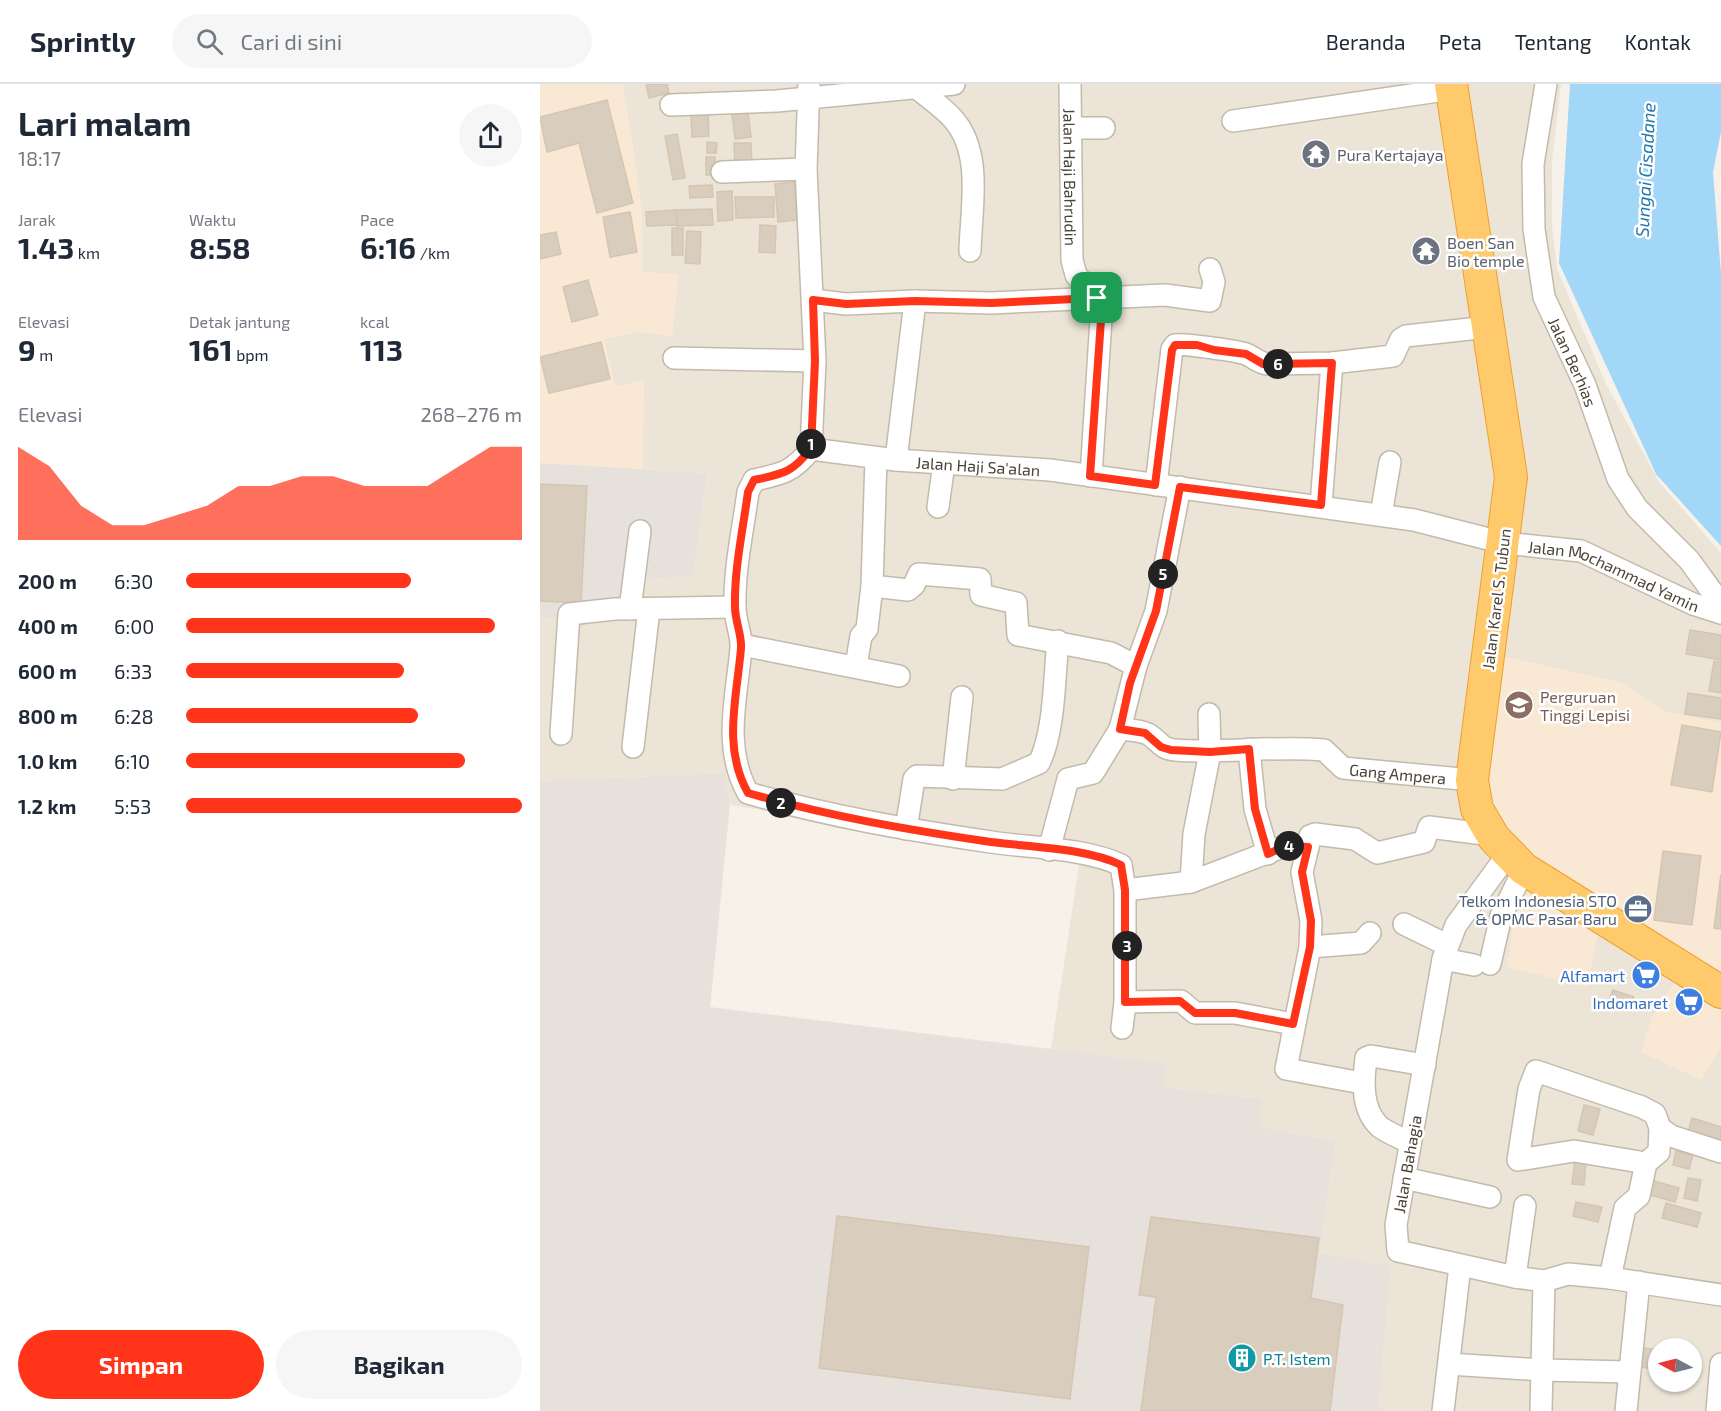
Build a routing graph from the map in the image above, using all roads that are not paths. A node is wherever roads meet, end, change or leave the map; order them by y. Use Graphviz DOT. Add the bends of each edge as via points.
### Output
graph roads {
  1 [pos="954,84"];
  2 [pos="1070,84"];
  3 [pos="1546,84"];
  4 [pos="1451,87"];
  5 [pos="918,89"];
  6 [pos="809,90"];
  7 [pos="671,105"];
  8 [pos="1233,121"];
  9 [pos="1071,128"];
  10 [pos="1104,128"];
  11 [pos="806,169"];
  12 [pos="722,172"];
  13 [pos="970,250"];
  14 [pos="1210,269"];
  15 [pos="1097,298"];
  16 [pos="813,300"];
  17 [pos="915,301"];
  18 [pos="1488,327"];
  19 [pos="674,358"];
  20 [pos="815,361"];
  21 [pos="1332,363"];
  22 [pos="811,448"];
  23 [pos="886,459"];
  24 [pos="1390,462"];
  25 [pos="944,463"];
  26 [pos="1090,476"];
  27 [pos="1155,485"];
  28 [pos="1180,487"];
  29 [pos="1321,505"];
  30 [pos="938,507"];
  31 [pos="1381,515"];
  32 [pos="640,531"];
  33 [pos="1504,543"];
  34 [pos="872,586"];
  35 [pos="1721,604"];
  36 [pos="735,607"];
  37 [pos="639,609"];
  38 [pos="1721,613"];
  39 [pos="1058,641"];
  40 [pos="742,645"];
  41 [pos="856,666"];
  42 [pos="1136,666"];
  43 [pos="899,676"];
  44 [pos="962,697"];
  45 [pos="1209,714"];
  46 [pos="1120,729"];
  47 [pos="561,734"];
  48 [pos="633,747"];
  49 [pos="1249,749"];
  50 [pos="1210,752"];
  51 [pos="953,779"];
  52 [pos="1472,780"];
  53 [pos="906,829"];
  54 [pos="1308,847"];
  55 [pos="1049,850"];
  56 [pos="1508,853"];
  57 [pos="1268,854"];
  58 [pos="1191,882"];
  59 [pos="1125,890"];
  60 [pos="1404,924"];
  61 [pos="1370,933"];
  62 [pos="1310,947"];
  63 [pos="1445,952"];
  64 [pos="1721,992"];
  65 [pos="1125,1002"];
  66 [pos="1293,1024"];
  67 [pos="1122,1028"];
  68 [pos="1425,1065"];
  69 [pos="1362,1083"];
  70 [pos="1660,1128"];
  71 [pos="1410,1143"];
  72 [pos="1721,1152"];
  73 [pos="1646,1163"];
  74 [pos="1404,1178"];
  75 [pos="1490,1197"];
  76 [pos="1525,1206"];
  77 [pos="1460,1266"];
  78 [pos="1515,1277"];
  79 [pos="1610,1278"];
  80 [pos="1544,1281"];
  81 [pos="1639,1282"];
  82 [pos="1721,1295"];
  83 [pos="1449,1364"];
  84 [pos="1721,1364"];
  85 [pos="1542,1371"];
  86 [pos="1629,1372"];
  87 [pos="1443,1411"];
  88 [pos="1541,1411"];
  89 [pos="1626,1411"];
  90 [pos="1717,1411"];
  1 -- 5 [label="street"];
  2 -- 9 [label="street, Jalan Haji Bahrudin"];
  3 -- 35 [label="street, Jalan Berhias" via="1533,164 1534,229 1544,297 1585,386 1618,479 1637,508 1689,560"];
  4 -- 8 [label="street"];
  4 -- 18 [label="highway, Jalan Karel S. Tubun"];
  5 -- 6 [label="street"];
  5 -- 13 [label="street" via="953,119 968,141 972,159"];
  6 -- 7 [label="street" via="777,101"];
  6 -- 11 [label="street"];
  9 -- 10 [label="street"];
  9 -- 15 [label="street, Jalan Haji Bahrudin" via="1072,260 1076,275"];
  11 -- 12 [label="street"];
  11 -- 16 [label="street"];
  14 -- 15 [label="street" via="1215,282 1210,301 1165,295"];
  15 -- 17 [label="street" via="991,303"];
  15 -- 26 [label="street" via="1101,320"];
  16 -- 17 [label="street" via="846,304"];
  16 -- 20 [label="street"];
  17 -- 23 [label="street"];
  18 -- 21 [label="street" via="1406,336 1393,356"];
  18 -- 33 [label="highway, Jalan Karel S. Tubun" via="1511,477"];
  19 -- 20 [label="street"];
  20 -- 22 [label="street"];
  21 -- 27 [label="street" via="1263,364 1246,354 1175,345"];
  21 -- 29 [label="street"];
  22 -- 23 [label="street, Jalan Haji Sa'alan"];
  22 -- 36 [label="street" via="786,473 751,484"];
  23 -- 25 [label="street, Jalan Haji Sa'alan"];
  23 -- 34 [label="street"];
  24 -- 31 [label="street"];
  25 -- 26 [label="street, Jalan Haji Sa'alan"];
  25 -- 30 [label="street"];
  26 -- 27 [label="street, Jalan Haji Sa'alan"];
  27 -- 28 [label="street, Jalan Haji Sa'alan"];
  28 -- 29 [label="street, Jalan Haji Sa'alan"];
  28 -- 42 [label="street" via="1156,611"];
  29 -- 31 [label="street, Jalan Haji Sa'alan"];
  31 -- 33 [label="street, Jalan Haji Sa'alan"];
  32 -- 37 [label="street"];
  33 -- 38 [label="street, Jalan Mochammad Yamin" via="1581,551"];
  33 -- 52 [label="highway, Jalan Karel S. Tubun"];
  34 -- 39 [label="street" via="908,590 919,574 980,579 981,595 1016,603 1016,634"];
  34 -- 41 [label="street" via="867,629 861,636"];
  36 -- 37 [label="street"];
  36 -- 40 [label="street"];
  37 -- 47 [label="street" via="585,611 568,616"];
  37 -- 48 [label="street"];
  39 -- 42 [label="street" via="1111,653"];
  39 -- 51 [label="street" via="1051,711 1044,755 1039,763 1002,779"];
  40 -- 41 [label="street"];
  40 -- 53 [label="street" via="732,736 736,766 748,793 791,806"];
  41 -- 43 [label="street"];
  42 -- 46 [label="street"];
  44 -- 51 [label="street"];
  45 -- 50 [label="street"];
  46 -- 50 [label="street, Gang Ampera" via="1145,733 1161,747"];
  46 -- 55 [label="street" via="1093,773 1068,779"];
  49 -- 50 [label="street, Gang Ampera"];
  49 -- 52 [label="street, Gang Ampera" via="1324,750 1343,768"];
  49 -- 57 [label="street" via="1255,809"];
  50 -- 58 [label="street" via="1194,834"];
  51 -- 53 [label="street" via="914,779"];
  52 -- 56 [label="highway, Jalan Karel S. Tubun" via="1477,808"];
  53 -- 55 [label="street"];
  54 -- 56 [label="street" via="1310,836 1315,834 1355,839 1377,853 1424,842 1429,827"];
  54 -- 57 [label="street" via="1285,846"];
  54 -- 62 [label="street" via="1302,872 1311,921"];
  55 -- 59 [label="street" via="1083,852 1121,865"];
  56 -- 63 [label="street, Jalan Bahagia" via="1456,925"];
  56 -- 63 [label="street" via="1501,916 1482,964"];
  56 -- 64 [label="highway, Jalan Karel S. Tubun"];
  57 -- 58 [label="street"];
  58 -- 59 [label="street"];
  59 -- 65 [label="street"];
  60 -- 63 [label="street"];
  61 -- 62 [label="street" via="1361,943"];
  62 -- 66 [label="street"];
  63 -- 68 [label="street, Jalan Bahagia"];
  65 -- 66 [label="street" via="1180,1001 1195,1013 1235,1013"];
  65 -- 67 [label="street"];
  66 -- 69 [label="street" via="1286,1069"];
  68 -- 69 [label="street" via="1369,1056"];
  68 -- 71 [label="street, Jalan Bahagia"];
  69 -- 71 [label="street" via="1372,1115 1380,1126"];
  70 -- 72 [label="street" via="1671,1136"];
  70 -- 73 [label="street" via="1659,1152"];
  70 -- 73 [label="street" via="1655,1114 1642,1107 1536,1071 1529,1089 1518,1160 1574,1151"];
  71 -- 74 [label="street, Jalan Bahagia"];
  73 -- 79 [label="street" via="1639,1196 1625,1208"];
  74 -- 75 [label="street"];
  74 -- 77 [label="street, Jalan Bahagia" via="1396,1225 1398,1251"];
  76 -- 78 [label="street"];
  77 -- 78 [label="street, Jalan Bahagia"];
  77 -- 83 [label="street"];
  78 -- 80 [label="street, Jalan Bahagia"];
  79 -- 80 [label="street, Jalan Bahagia" via="1568,1275"];
  79 -- 81 [label="street, Jalan Bahagia"];
  80 -- 85 [label="street"];
  81 -- 82 [label="street, Jalan Bahagia"];
  81 -- 86 [label="street"];
  83 -- 85 [label="street"];
  83 -- 87 [label="street"];
  84 -- 90 [label="street"];
  85 -- 86 [label="street"];
  85 -- 88 [label="street"];
  86 -- 89 [label="street"];
}
